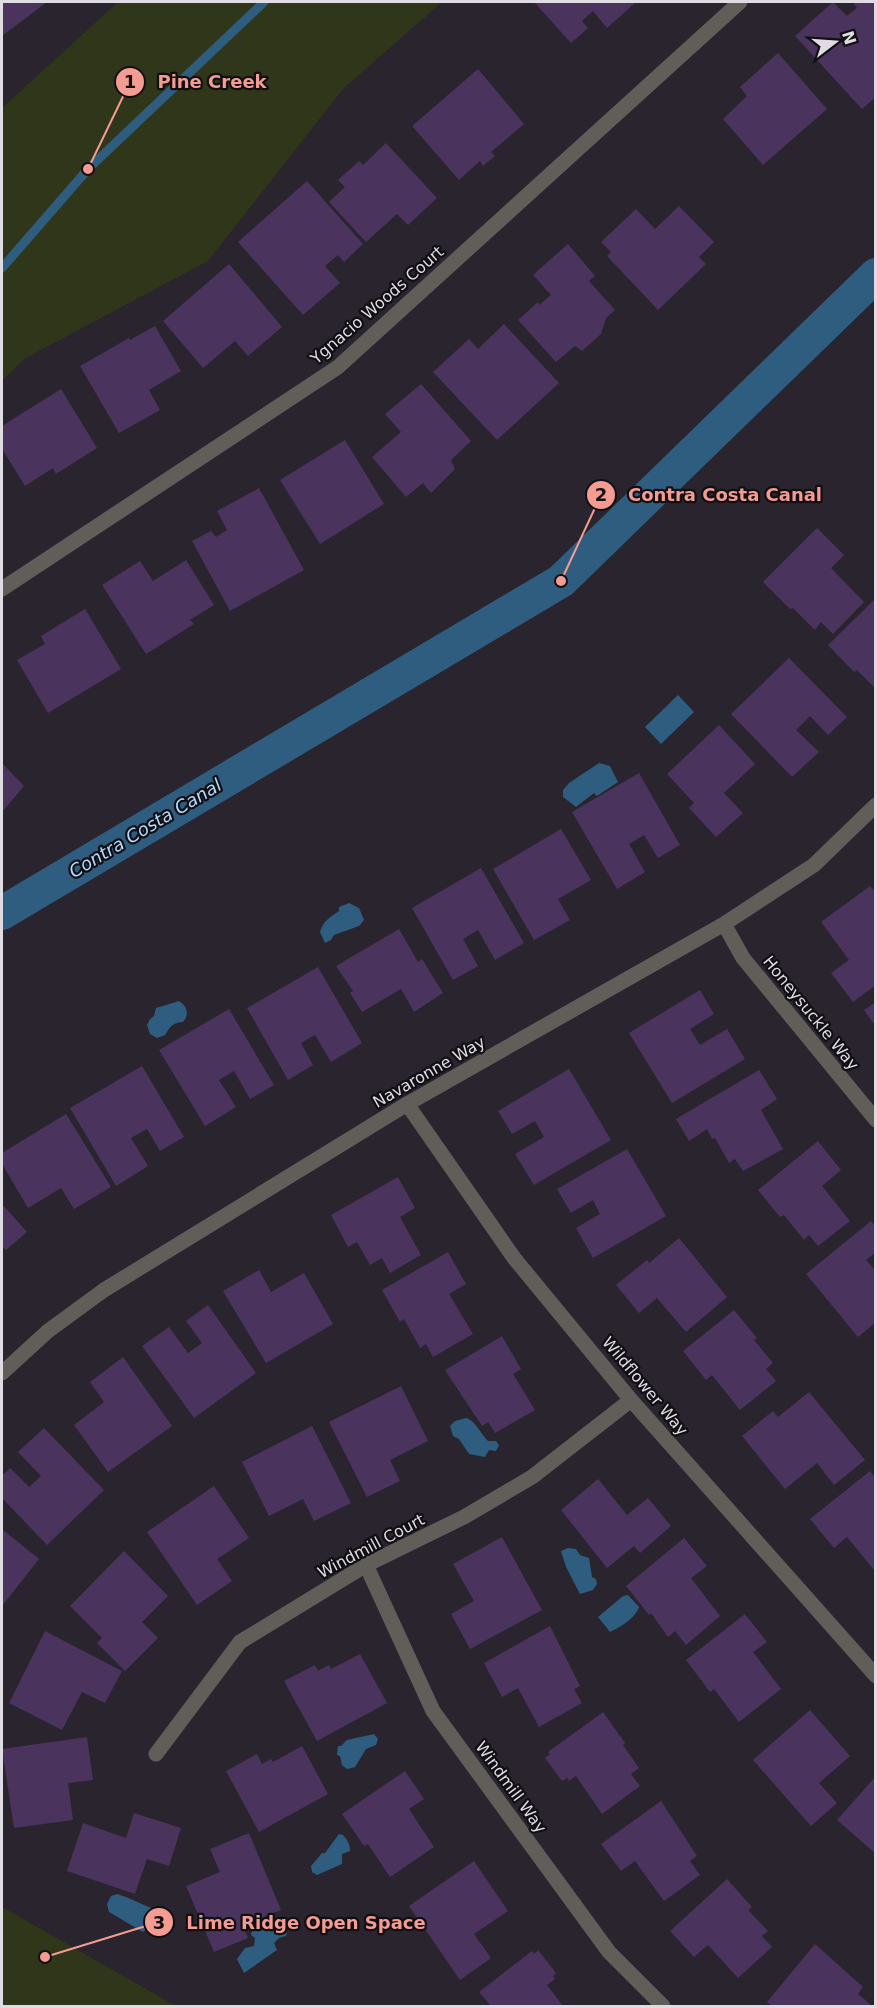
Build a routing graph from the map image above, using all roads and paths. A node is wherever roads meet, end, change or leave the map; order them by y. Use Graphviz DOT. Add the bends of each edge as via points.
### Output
graph roads {
  1 [pos="740,2"];
  2 [pos="2,588"];
  3 [pos="876,805"];
  4 [pos="724,924"];
  5 [pos="408,1104"];
  6 [pos="876,1120"];
  7 [pos="2,1373"];
  8 [pos="631,1400"];
  9 [pos="366,1565"];
  10 [pos="876,1676"];
  11 [pos="156,1754"];
  12 [pos="663,2007"];
  1 -- 2 [label="street, Ygnacio Woods Court" via="338,367"];
  3 -- 4 [label="street, Navaronne Way" via="813,865"];
  4 -- 5 [label="street, Navaronne Way"];
  4 -- 6 [label="street, Honeysuckle Way" via="743,958"];
  5 -- 7 [label="street, Navaronne Way" via="104,1290 48,1330"];
  5 -- 8 [label="street, Wildflower Way" via="514,1258"];
  8 -- 9 [label="street, Windmill Court" via="532,1477 464,1518"];
  8 -- 10 [label="street, Wildflower Way"];
  9 -- 11 [label="street, Windmill Court" via="240,1642"];
  9 -- 12 [label="street, Windmill Way" via="433,1711 609,1952"];
}
